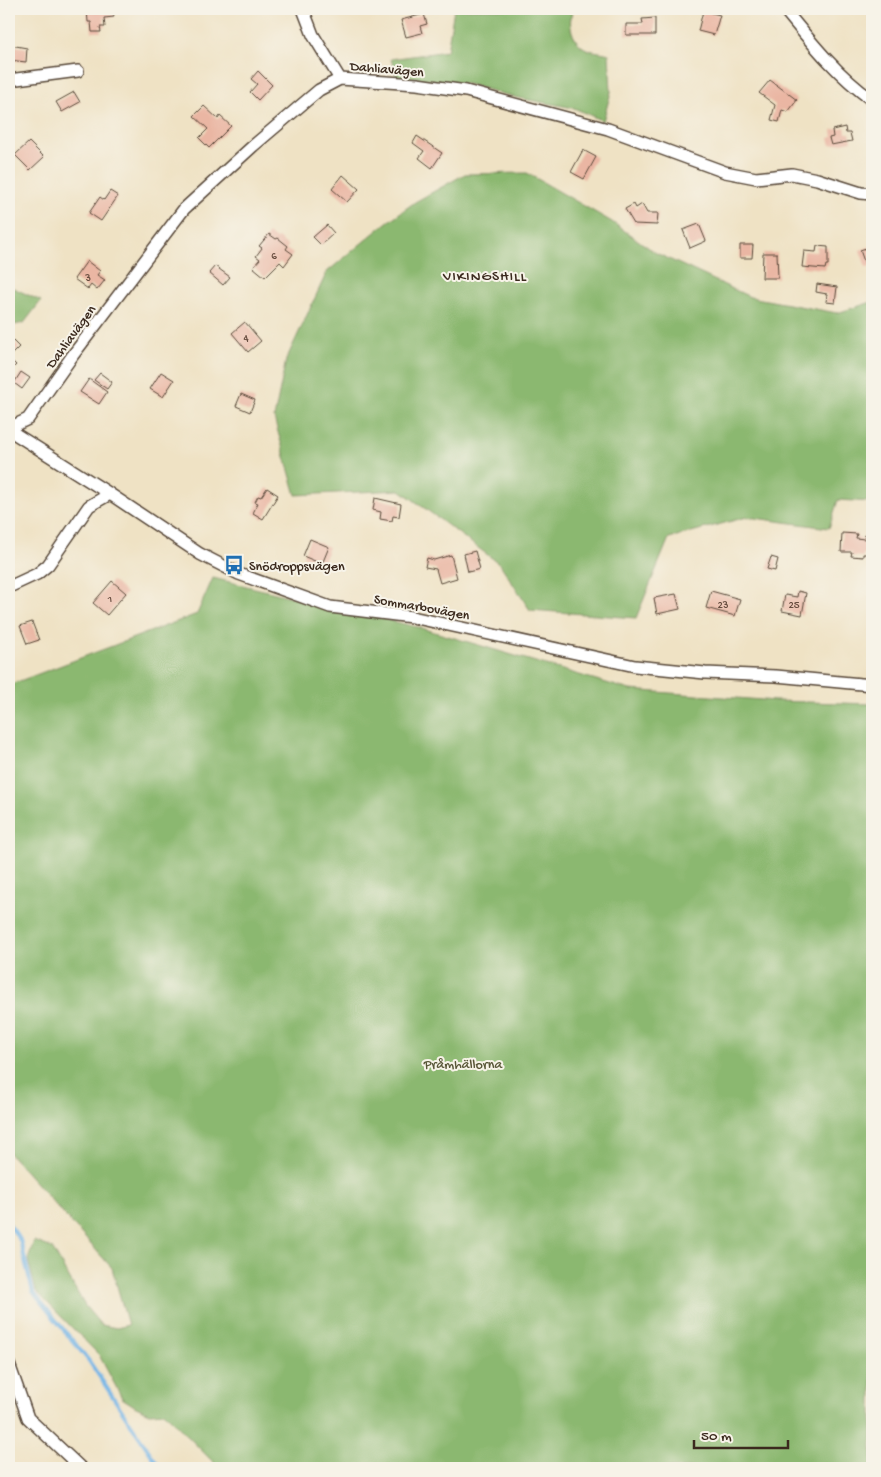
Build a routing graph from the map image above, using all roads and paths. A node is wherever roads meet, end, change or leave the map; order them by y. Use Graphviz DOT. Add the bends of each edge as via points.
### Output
graph roads {
  1 [pos="303,9"];
  2 [pos="784,9"];
  3 [pos="78,71"];
  4 [pos="340,79"];
  5 [pos="9,80"];
  6 [pos="872,100"];
  7 [pos="872,194"];
  8 [pos="9,429"];
  9 [pos="110,494"];
  10 [pos="9,588"];
  11 [pos="872,685"];
  12 [pos="9,1364"];
  13 [pos="81,1468"];
  1 -- 4 [label="street" via="313,35"];
  2 -- 6 [label="street" via="819,52"];
  3 -- 5 [label="street"];
  4 -- 7 [label="street, Dahliavägen" via="466,91 608,129 726,172 756,178 792,174"];
  4 -- 8 [label="street, Dahliavägen" via="319,90 184,209 28,419"];
  8 -- 9 [label="street, Sommarbovägen"];
  9 -- 10 [label="street" via="89,506 48,564 37,574"];
  9 -- 11 [label="street, Sommarbovägen" via="200,554 239,574 330,608 412,617 636,666"];
  12 -- 13 [label="street" via="28,1418"];
}
